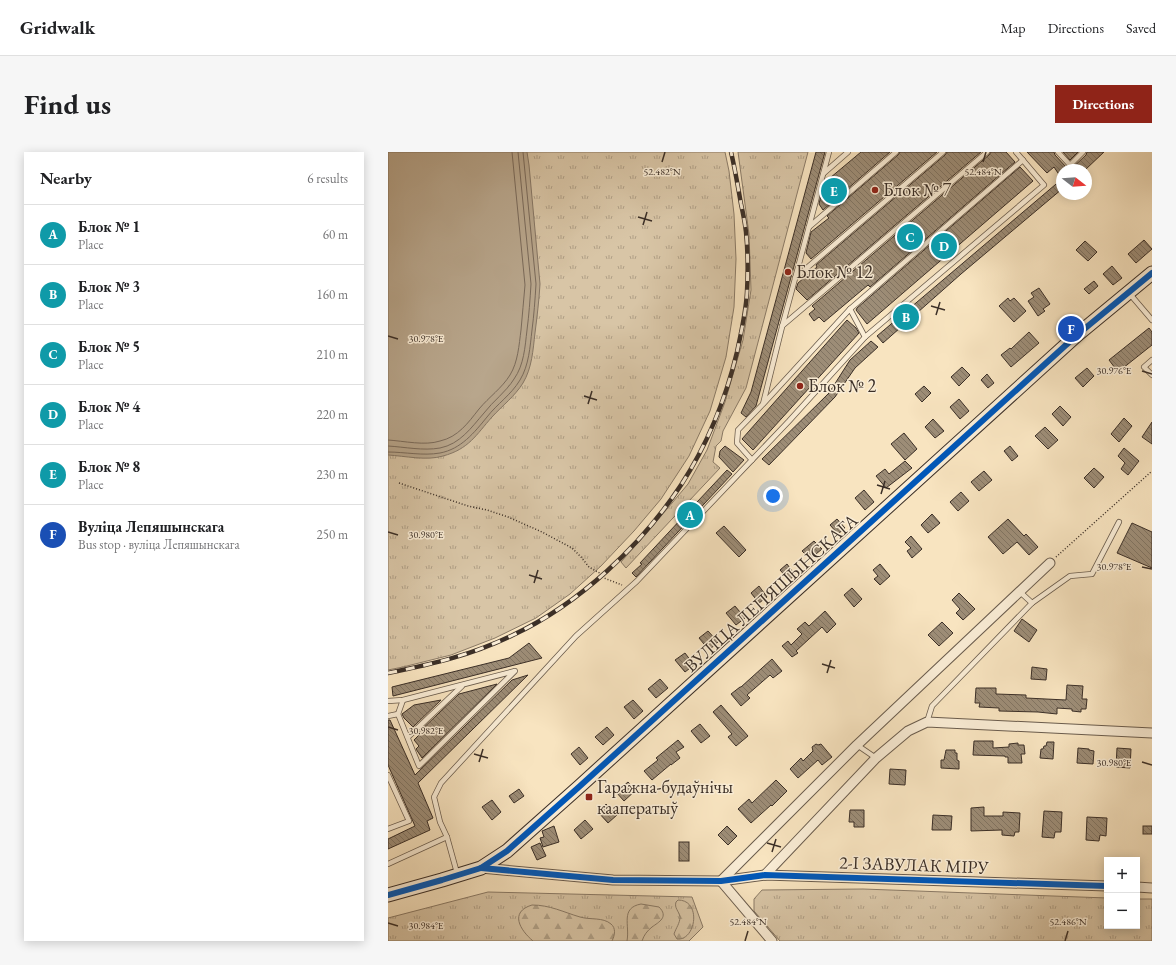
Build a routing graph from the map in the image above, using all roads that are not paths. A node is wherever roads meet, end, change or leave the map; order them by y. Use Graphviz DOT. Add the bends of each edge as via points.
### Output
graph roads {
  1 [pos="829,152"];
  2 [pos="848,152"];
  3 [pos="896,152"];
  4 [pos="943,152"];
  5 [pos="987,152"];
  6 [pos="1016,152"];
  7 [pos="1058,152"];
  8 [pos="1083,152"];
  9 [pos="1023,160"];
  10 [pos="823,174"];
  11 [pos="809,227"];
  12 [pos="1152,273"];
  13 [pos="794,279"];
  14 [pos="1129,293"];
  15 [pos="850,309"];
  16 [pos="1152,320"];
  17 [pos="782,327"];
  18 [pos="865,337"];
  19 [pos="1152,360"];
  20 [pos="1152,375"];
  21 [pos="763,404"];
  22 [pos="752,460"];
  23 [pos="1119,522"];
  24 [pos="1050,563"];
  25 [pos="1019,591"];
  26 [pos="1032,603"];
  27 [pos="463,684"];
  28 [pos="403,700"];
  29 [pos="388,701"];
  30 [pos="398,714"];
  31 [pos="388,716"];
  32 [pos="927,722"];
  33 [pos="1152,732"];
  34 [pos="408,737"];
  35 [pos="857,745"];
  36 [pos="876,758"];
  37 [pos="388,775"];
  38 [pos="388,829"];
  39 [pos="447,837"];
  40 [pos="388,864"];
  41 [pos="481,868"];
  42 [pos="457,875"];
  43 [pos="765,875"];
  44 [pos="721,881"];
  45 [pos="1104,886"];
  46 [pos="1140,887"];
  47 [pos="1152,888"];
  48 [pos="388,895"];
  49 [pos="772,941"];
  1 -- 10 [label="lane"];
  2 -- 10 [label="lane"];
  3 -- 11 [label="lane"];
  4 -- 13 [label="lane"];
  5 -- 17 [label="lane"];
  6 -- 9 [label="lane"];
  7 -- 8 [label="lane" via="1070,165"];
  9 -- 15 [label="lane"];
  9 -- 18 [label="lane" via="1044,185"];
  10 -- 11 [label="lane"];
  11 -- 13 [label="lane"];
  12 -- 14 [label="street, ВУЛІЦА ЛЕПЯШЫНСКАГА"];
  13 -- 17 [label="lane"];
  14 -- 16 [label="lane"];
  14 -- 41 [label="street, ВУЛІЦА ЛЕПЯШЫНСКАГА" via="1077,336 507,851"];
  15 -- 18 [label="lane"];
  15 -- 21 [label="lane"];
  17 -- 21 [label="lane"];
  18 -- 22 [label="lane"];
  19 -- 20 [label="lane" via="1144,367"];
  21 -- 22 [label="lane" via="738,430 736,443"];
  22 -- 39 [label="lane" via="638,581 576,636 441,783 434,797 440,822"];
  23 -- 26 [label="lane" via="1092,574 1070,576"];
  24 -- 25 [label="street"];
  25 -- 26 [label="lane"];
  25 -- 35 [label="street"];
  26 -- 32 [label="lane" via="932,706"];
  27 -- 28 [label="lane"];
  27 -- 34 [label="lane"];
  27 -- 34 [label="lane" via="515,671 420,766"];
  28 -- 29 [label="lane"];
  28 -- 30 [label="lane"];
  30 -- 31 [label="lane"];
  30 -- 34 [label="lane"];
  32 -- 33 [label="street"];
  32 -- 36 [label="street" via="908,731"];
  35 -- 36 [label="lane"];
  35 -- 44 [label="street"];
  36 -- 43 [label="street"];
  37 -- 38 [label="lane" via="409,821"];
  39 -- 40 [label="lane"];
  39 -- 42 [label="lane"];
  41 -- 42 [label="street, ВУЛІЦА ЛЕПЯШЫНСКАГА"];
  41 -- 44 [label="street, 2-І ЗАВУЛАК МІРУ" via="613,880"];
  42 -- 48 [label="street, ВУЛІЦА ЛЕПЯШЫНСКАГА"];
  43 -- 44 [label="street, 2-І ЗАВУЛАК МІРУ"];
  43 -- 45 [label="street, 2-І ЗАВУЛАК МІРУ"];
  44 -- 49 [label="street"];
  46 -- 47 [label="street"];
}
